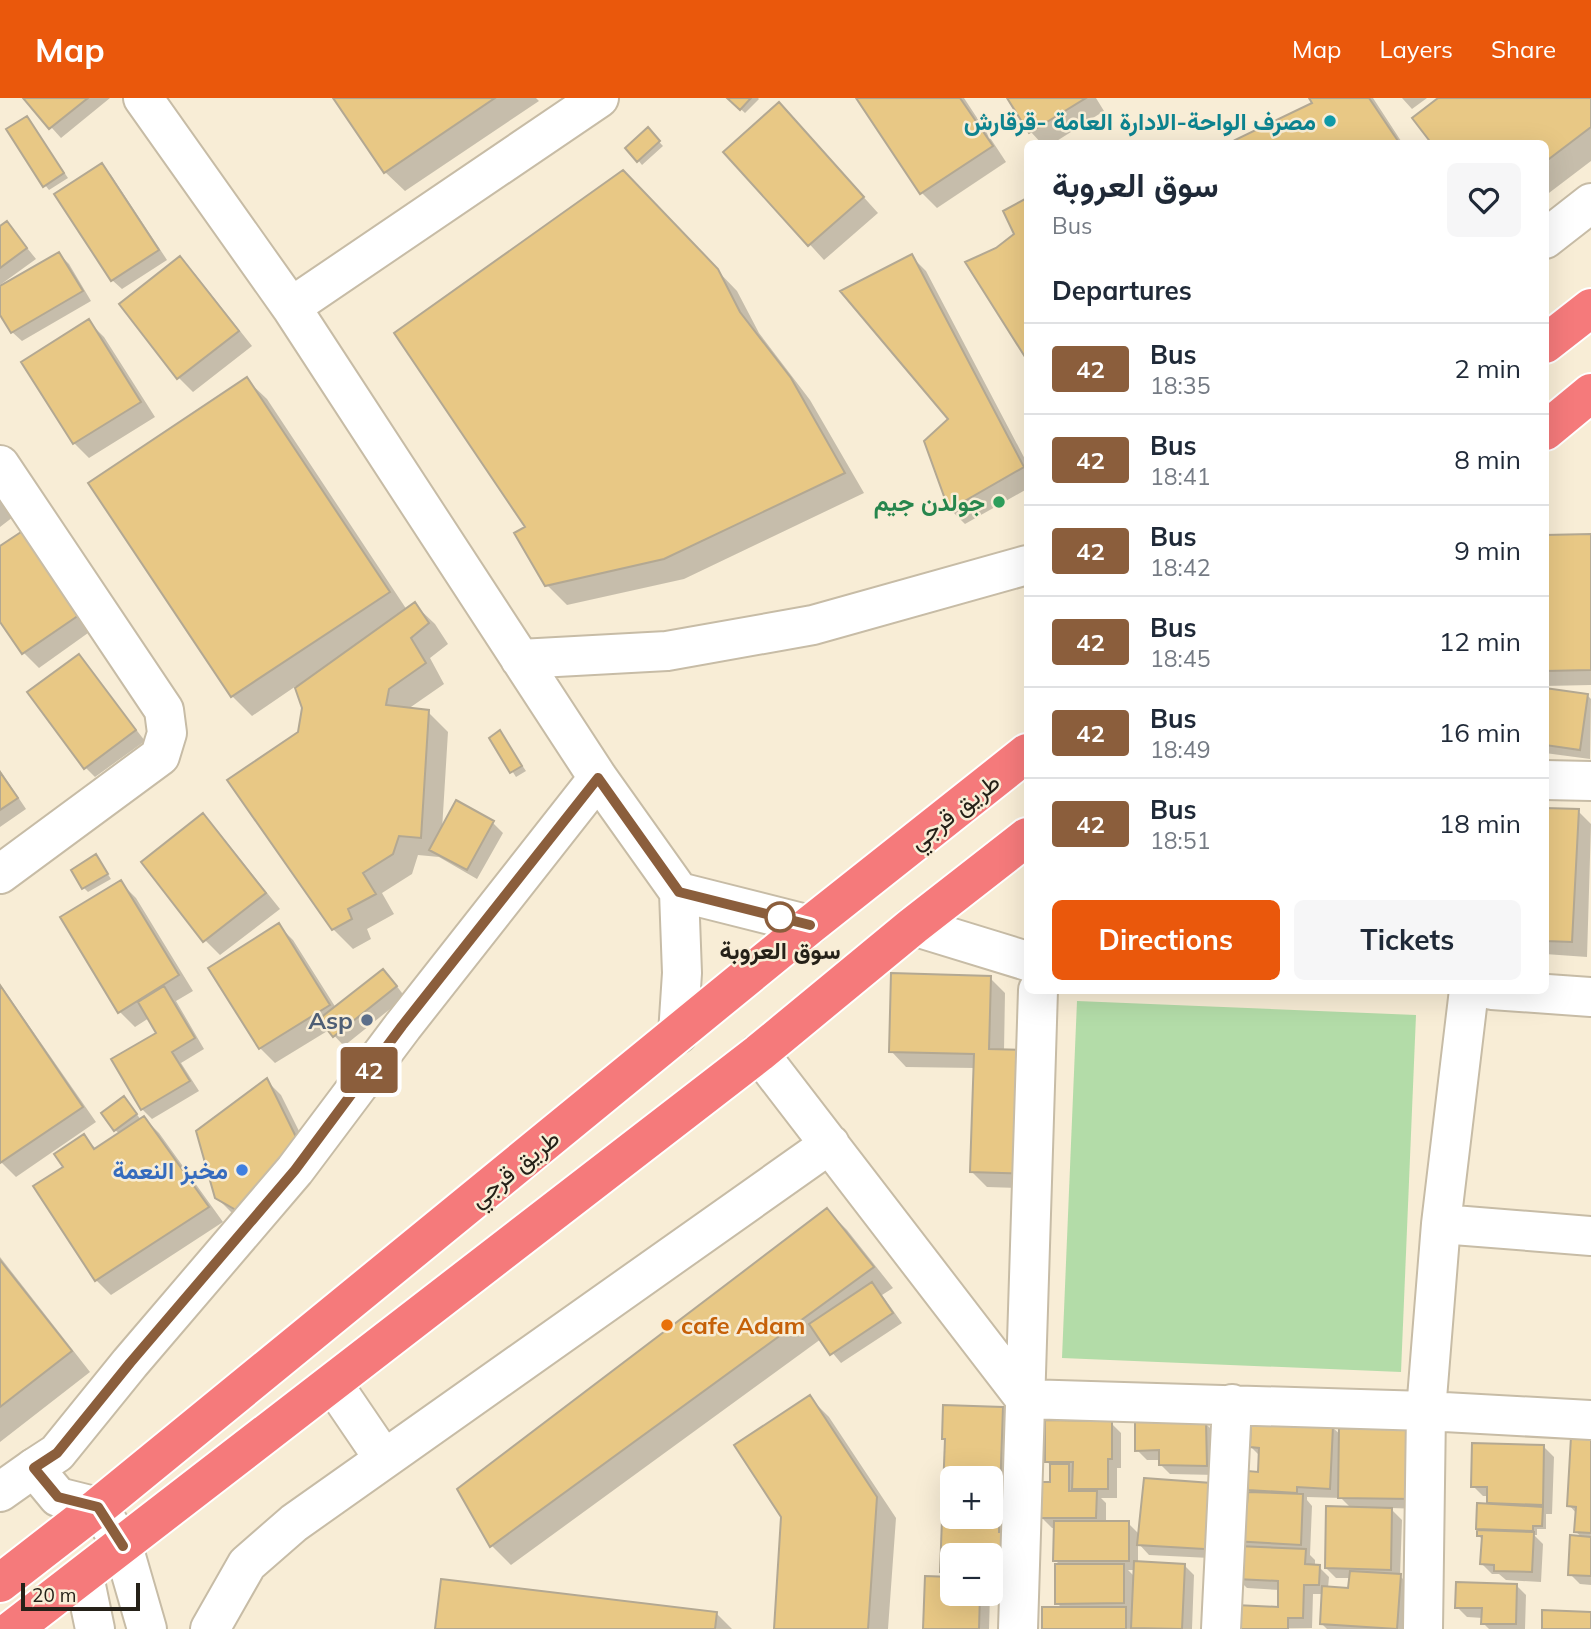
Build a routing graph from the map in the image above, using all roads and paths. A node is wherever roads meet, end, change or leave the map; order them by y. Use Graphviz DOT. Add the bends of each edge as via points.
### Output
graph roads {
  1 [pos="144,98"];
  2 [pos="599,98"];
  3 [pos="1591,204"];
  4 [pos="1549,237"];
  5 [pos="292,307"];
  6 [pos="1591,307"];
  7 [pos="1549,341"];
  8 [pos="1591,393"];
  9 [pos="1549,428"];
  10 [pos="0,465"];
  11 [pos="1024,566"];
  12 [pos="520,659"];
  13 [pos="1024,755"];
  14 [pos="598,778"];
  15 [pos="1549,780"];
  16 [pos="1591,781"];
  17 [pos="1024,839"];
  18 [pos="0,874"];
  19 [pos="679,892"];
  20 [pos="810,925"];
  21 [pos="913,926"];
  22 [pos="1024,960"];
  23 [pos="1038,994"];
  24 [pos="1469,994"];
  25 [pos="1549,994"];
  26 [pos="1591,997"];
  27 [pos="678,1034"];
  28 [pos="759,1053"];
  29 [pos="831,1144"];
  30 [pos="1441,1224"];
  31 [pos="1591,1236"];
  32 [pos="332,1384"];
  33 [pos="1025,1399"];
  34 [pos="1232,1404"];
  35 [pos="1426,1410"];
  36 [pos="1591,1420"];
  37 [pos="384,1459"];
  38 [pos="34,1468"];
  39 [pos="0,1492"];
  40 [pos="58,1497"];
  41 [pos="98,1507"];
  42 [pos="59,1538"];
  43 [pos="123,1546"];
  44 [pos="84,1576"];
  45 [pos="0,1583"];
  46 [pos="13,1629"];
  47 [pos="95,1629"];
  48 [pos="147,1629"];
  49 [pos="210,1629"];
  50 [pos="1018,1629"];
  51 [pos="1221,1629"];
  52 [pos="1423,1629"];
  1 -- 5 [label="street"];
  2 -- 5 [label="street"];
  3 -- 4 [label="street"];
  5 -- 12 [label="street"];
  6 -- 7 [label="highway"];
  8 -- 9 [label="highway"];
  10 -- 18 [label="street" via="164,710 167,733 160,756"];
  11 -- 12 [label="street" via="813,625 667,651"];
  12 -- 14 [label="street"];
  13 -- 20 [label="highway, طريق قرجي"];
  14 -- 19 [label="street"];
  14 -- 38 [label="street" via="295,1170 57,1453"];
  15 -- 16 [label="street"];
  17 -- 21 [label="highway"];
  19 -- 20 [label="street"];
  19 -- 27 [label="street" via="682,973"];
  20 -- 27 [label="highway, طريق قرجي"];
  21 -- 22 [label="street"];
  21 -- 28 [label="highway"];
  23 -- 33 [label="street"];
  24 -- 30 [label="street"];
  25 -- 26 [label="street"];
  27 -- 41 [label="highway, طريق قرجي"];
  28 -- 29 [label="street"];
  28 -- 32 [label="highway"];
  29 -- 33 [label="street"];
  29 -- 37 [label="street"];
  30 -- 31 [label="street"];
  30 -- 35 [label="street"];
  32 -- 37 [label="street"];
  32 -- 43 [label="highway"];
  33 -- 34 [label="street"];
  33 -- 50 [label="street"];
  34 -- 35 [label="street"];
  34 -- 51 [label="street"];
  35 -- 36 [label="street"];
  35 -- 52 [label="street"];
  37 -- 49 [label="street" via="294,1523 247,1564"];
  38 -- 39 [label="street"];
  38 -- 40 [label="street"];
  40 -- 41 [label="street"];
  40 -- 42 [label="street"];
  41 -- 42 [label="highway, طريق قرجي"];
  41 -- 43 [label="street"];
  42 -- 44 [label="street"];
  42 -- 45 [label="highway, طريق قرجي"];
  43 -- 44 [label="highway"];
  43 -- 48 [label="street"];
  44 -- 46 [label="highway"];
  44 -- 47 [label="street"];
}
